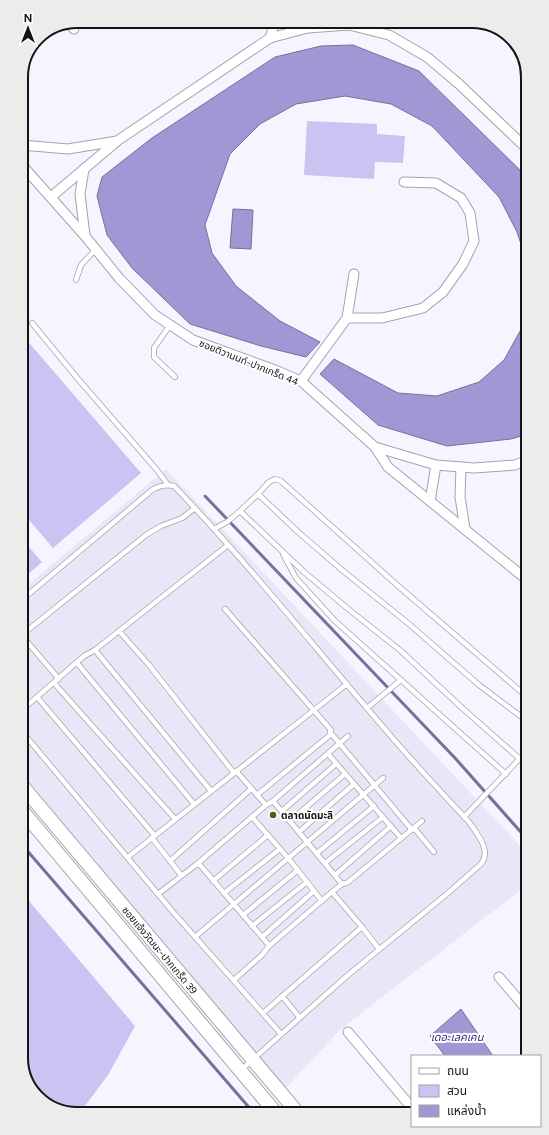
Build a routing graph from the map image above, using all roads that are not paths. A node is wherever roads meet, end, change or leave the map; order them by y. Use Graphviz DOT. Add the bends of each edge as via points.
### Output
graph roads {
  1 [pos="273,28"];
  2 [pos="299,28"];
  3 [pos="361,28"];
  4 [pos="270,38"];
  5 [pos="117,141"];
  6 [pos="521,143"];
  7 [pos="28,146"];
  8 [pos="84,168"];
  9 [pos="28,171"];
  10 [pos="404,182"];
  11 [pos="51,197"];
  12 [pos="85,236"];
  13 [pos="96,249"];
  14 [pos="354,274"];
  15 [pos="76,280"];
  16 [pos="347,318"];
  17 [pos="32,323"];
  18 [pos="170,325"];
  19 [pos="174,377"];
  20 [pos="301,381"];
  21 [pos="375,447"];
  22 [pos="521,463"];
  23 [pos="436,464"];
  24 [pos="461,467"];
  25 [pos="168,485"];
  26 [pos="258,494"];
  27 [pos="430,501"];
  28 [pos="195,508"];
  29 [pos="240,511"];
  30 [pos="214,529"];
  31 [pos="465,529"];
  32 [pos="228,545"];
  33 [pos="282,551"];
  34 [pos="521,575"];
  35 [pos="28,595"];
  36 [pos="225,609"];
  37 [pos="28,630"];
  38 [pos="120,631"];
  39 [pos="28,643"];
  40 [pos="94,650"];
  41 [pos="77,663"];
  42 [pos="60,679"];
  43 [pos="401,680"];
  44 [pos="54,683"];
  45 [pos="347,684"];
  46 [pos="521,692"];
  47 [pos="37,697"];
  48 [pos="28,705"];
  49 [pos="367,708"];
  50 [pos="313,710"];
  51 [pos="521,716"];
  52 [pos="330,732"];
  53 [pos="348,736"];
  54 [pos="28,739"];
  55 [pos="340,743"];
  56 [pos="328,754"];
  57 [pos="520,759"];
  58 [pos="336,764"];
  59 [pos="235,772"];
  60 [pos="345,774"];
  61 [pos="506,774"];
  62 [pos="384,778"];
  63 [pos="354,784"];
  64 [pos="375,785"];
  65 [pos="251,789"];
  66 [pos="211,791"];
  67 [pos="28,793"];
  68 [pos="257,795"];
  69 [pos="364,795"];
  70 [pos="273,801"];
  71 [pos="194,804"];
  72 [pos="266,805"];
  73 [pos="374,806"];
  74 [pos="282,811"];
  75 [pos="383,817"];
  76 [pos="28,818"];
  77 [pos="252,818"];
  78 [pos="464,818"];
  79 [pos="175,819"];
  80 [pos="290,821"];
  81 [pos="422,821"];
  82 [pos="391,826"];
  83 [pos="413,829"];
  84 [pos="299,832"];
  85 [pos="268,836"];
  86 [pos="153,837"];
  87 [pos="401,838"];
  88 [pos="308,842"];
  89 [pos="280,849"];
  90 [pos="434,852"];
  91 [pos="318,854"];
  92 [pos="128,857"];
  93 [pos="288,858"];
  94 [pos="170,861"];
  95 [pos="326,863"];
  96 [pos="197,864"];
  97 [pos="298,870"];
  98 [pos="181,875"];
  99 [pos="335,875"];
  100 [pos="213,880"];
  101 [pos="307,882"];
  102 [pos="342,884"];
  103 [pos="314,891"];
  104 [pos="332,892"];
  105 [pos="224,893"];
  106 [pos="158,894"];
  107 [pos="322,901"];
  108 [pos="233,904"];
  109 [pos="243,915"];
  110 [pos="252,926"];
  111 [pos="362,927"];
  112 [pos="195,937"];
  113 [pos="262,937"];
  114 [pos="269,946"];
  115 [pos="379,949"];
  116 [pos="499,977"];
  117 [pos="234,980"];
  118 [pos="282,996"];
  119 [pos="521,1003"];
  120 [pos="263,1013"];
  121 [pos="300,1018"];
  122 [pos="348,1032"];
  123 [pos="281,1034"];
  124 [pos="253,1059"];
  125 [pos="240,1071"];
  126 [pos="271,1107"];
  127 [pos="293,1107"];
  128 [pos="411,1107"];
  1 -- 4 [label="street"];
  2 -- 4 [label="street"];
  3 -- 6 [label="street" via="389,35 426,57 459,84"];
  4 -- 5 [label="street"];
  5 -- 7 [label="street" via="68,149"];
  5 -- 8 [label="street"];
  8 -- 11 [label="street"];
  8 -- 12 [label="street" via="80,194"];
  9 -- 11 [label="street, ซอยติวานนท์-ปากเกร็ด 44"];
  10 -- 16 [label="street" via="436,183 461,198 470,213 474,242 463,264 443,292 423,308 382,318"];
  11 -- 12 [label="street, ซอยติวานนท์-ปากเกร็ด 44"];
  12 -- 13 [label="street, ซอยติวานนท์-ปากเกร็ด 44"];
  13 -- 15 [label="lane" via="80,265"];
  13 -- 18 [label="street, ซอยติวานนท์-ปากเกร็ด 44" via="144,304"];
  14 -- 16 [label="street"];
  16 -- 20 [label="street"];
  17 -- 25 [label="lane"];
  18 -- 19 [label="lane" via="154,348 154,357"];
  18 -- 20 [label="street, ซอยติวานนท์-ปากเกร็ด 44" via="193,340"];
  20 -- 21 [label="street, ซอยติวานนท์-ปากเกร็ด 44"];
  21 -- 23 [label="street, ซอยติวานนท์-ปากเกร็ด 44"];
  21 -- 27 [label="street" via="388,467"];
  22 -- 24 [label="street, ซอยติวานนท์-ปากเกร็ด 44"];
  23 -- 24 [label="street, ซอยติวานนท์-ปากเกร็ด 44"];
  23 -- 27 [label="street"];
  24 -- 31 [label="street" via="460,497"];
  25 -- 28 [label="lane" via="174,486"];
  25 -- 35 [label="lane" via="152,490"];
  26 -- 29 [label="lane"];
  26 -- 46 [label="lane" via="269,482 275,479 281,481"];
  26 -- 51 [label="lane" via="342,570 479,685"];
  27 -- 31 [label="street"];
  28 -- 30 [label="lane"];
  28 -- 37 [label="lane" via="182,518 146,535"];
  29 -- 30 [label="lane"];
  29 -- 33 [label="lane"];
  30 -- 32 [label="lane"];
  31 -- 34 [label="street"];
  32 -- 38 [label="lane"];
  32 -- 45 [label="lane"];
  33 -- 43 [label="lane" via="296,578 330,616"];
  33 -- 57 [label="lane" via="401,651"];
  36 -- 50 [label="lane"];
  38 -- 40 [label="lane"];
  38 -- 59 [label="lane"];
  39 -- 42 [label="lane"];
  40 -- 41 [label="lane"];
  40 -- 66 [label="lane"];
  41 -- 42 [label="lane"];
  41 -- 71 [label="lane"];
  42 -- 44 [label="lane"];
  43 -- 49 [label="lane"];
  43 -- 61 [label="lane"];
  44 -- 47 [label="lane"];
  44 -- 79 [label="lane"];
  45 -- 49 [label="lane"];
  45 -- 50 [label="lane"];
  47 -- 48 [label="lane"];
  47 -- 86 [label="lane"];
  49 -- 78 [label="lane"];
  50 -- 52 [label="lane" via="331,730"];
  50 -- 59 [label="lane"];
  52 -- 55 [label="lane"];
  52 -- 68 [label="lane"];
  53 -- 55 [label="lane"];
  54 -- 92 [label="lane"];
  55 -- 56 [label="lane"];
  55 -- 64 [label="lane"];
  56 -- 58 [label="lane"];
  56 -- 70 [label="lane"];
  57 -- 61 [label="lane"];
  58 -- 60 [label="lane"];
  58 -- 74 [label="lane"];
  59 -- 65 [label="lane"];
  59 -- 66 [label="lane"];
  60 -- 63 [label="lane"];
  60 -- 80 [label="lane"];
  61 -- 78 [label="lane"];
  62 -- 64 [label="lane"];
  63 -- 69 [label="lane"];
  63 -- 84 [label="lane"];
  64 -- 69 [label="lane"];
  64 -- 83 [label="lane"];
  65 -- 68 [label="lane"];
  65 -- 94 [label="lane"];
  66 -- 71 [label="lane"];
  67 -- 124 [label="main road, ซอยแจ้งวัฒนะ-ปากเกร็ด 39"];
  68 -- 72 [label="lane"];
  69 -- 73 [label="lane"];
  69 -- 88 [label="lane"];
  70 -- 72 [label="lane"];
  70 -- 74 [label="lane"];
  71 -- 79 [label="lane"];
  72 -- 77 [label="lane"];
  73 -- 75 [label="lane"];
  73 -- 91 [label="lane"];
  74 -- 80 [label="lane"];
  75 -- 82 [label="lane"];
  75 -- 95 [label="lane"];
  76 -- 125 [label="main road, ซอยแจ้งวัฒนะ-ปากเกร็ด 39"];
  77 -- 85 [label="lane"];
  77 -- 96 [label="lane"];
  78 -- 115 [label="lane" via="480,838 485,859"];
  79 -- 86 [label="lane"];
  80 -- 84 [label="lane"];
  81 -- 83 [label="lane"];
  82 -- 87 [label="lane"];
  82 -- 99 [label="lane"];
  83 -- 87 [label="lane"];
  83 -- 90 [label="lane"];
  84 -- 88 [label="lane"];
  85 -- 89 [label="lane"];
  85 -- 100 [label="lane"];
  86 -- 92 [label="lane"];
  86 -- 94 [label="lane"];
  87 -- 102 [label="lane" via="347,883"];
  88 -- 91 [label="lane"];
  88 -- 93 [label="lane"];
  89 -- 93 [label="lane"];
  89 -- 105 [label="lane"];
  91 -- 95 [label="lane"];
  92 -- 106 [label="lane"];
  93 -- 97 [label="lane"];
  93 -- 108 [label="lane"];
  94 -- 98 [label="lane"];
  95 -- 99 [label="lane"];
  96 -- 98 [label="lane"];
  96 -- 100 [label="lane"];
  97 -- 101 [label="lane"];
  97 -- 109 [label="lane"];
  98 -- 106 [label="lane"];
  99 -- 102 [label="lane"];
  100 -- 105 [label="lane"];
  101 -- 103 [label="lane"];
  101 -- 110 [label="lane"];
  102 -- 104 [label="lane"];
  103 -- 107 [label="lane"];
  103 -- 113 [label="lane"];
  104 -- 107 [label="lane"];
  104 -- 111 [label="lane"];
  105 -- 108 [label="lane"];
  106 -- 112 [label="lane"];
  107 -- 114 [label="lane"];
  108 -- 109 [label="lane"];
  108 -- 112 [label="lane"];
  109 -- 110 [label="lane"];
  110 -- 113 [label="lane"];
  111 -- 115 [label="lane"];
  111 -- 118 [label="lane"];
  112 -- 117 [label="lane"];
  113 -- 114 [label="lane"];
  114 -- 117 [label="lane"];
  115 -- 121 [label="lane"];
  116 -- 119 [label="street"];
  117 -- 120 [label="lane"];
  118 -- 120 [label="lane"];
  118 -- 121 [label="lane"];
  120 -- 123 [label="lane"];
  121 -- 123 [label="lane"];
  122 -- 128 [label="street"];
  123 -- 124 [label="lane"];
  124 -- 125 [label="lane"];
  124 -- 127 [label="main road, ซอยแจ้งวัฒนะ-ปากเกร็ด 39"];
  125 -- 126 [label="main road, ซอยแจ้งวัฒนะ-ปากเกร็ด 39"];
}
